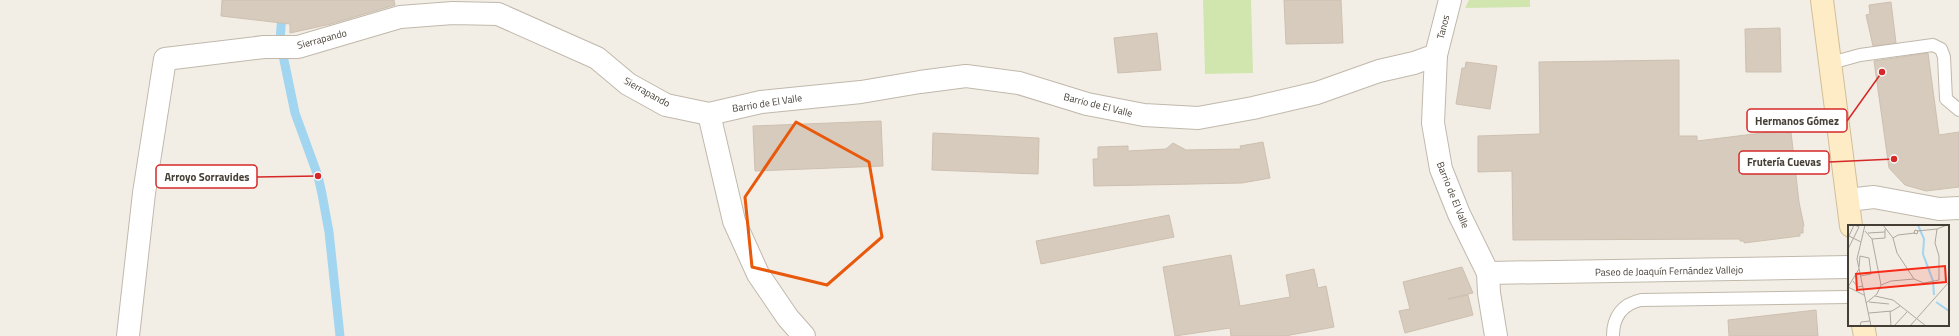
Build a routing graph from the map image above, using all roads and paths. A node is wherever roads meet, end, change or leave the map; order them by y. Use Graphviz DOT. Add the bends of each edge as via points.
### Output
graph roads {
  1 [pos="1450,0"];
  2 [pos="1822,0"];
  3 [pos="1436,55"];
  4 [pos="1831,63"];
  5 [pos="1959,110"];
  6 [pos="709,114"];
  7 [pos="1848,200"];
  8 [pos="1959,208"];
  9 [pos="1851,225"];
  10 [pos="1848,267"];
  11 [pos="1488,273"];
  12 [pos="1848,297"];
  13 [pos="1863,326"];
  14 [pos="128,336"];
  15 [pos="804,336"];
  16 [pos="1496,336"];
  17 [pos="1613,336"];
  18 [pos="1865,336"];
  1 -- 3 [label="street, Tanos"];
  2 -- 4 [label="street"];
  3 -- 6 [label="street, Barrio de El Valle" via="1379,71 1317,93 1198,118 1144,115 1087,104 1019,83 966,76 861,92 761,102"];
  3 -- 11 [label="street, Barrio de El Valle" via="1433,123 1437,156 1459,214"];
  4 -- 5 [label="lane" via="1860,55 1933,46 1941,49 1944,57 1946,99"];
  4 -- 7 [label="street"];
  6 -- 14 [label="street, Sierrapando" via="666,105 628,84 597,58 498,14 453,13 400,17 298,47 264,47 165,59 144,193"];
  6 -- 15 [label="street" via="734,220 758,274 788,318"];
  7 -- 8 [label="street" via="1874,196 1939,209"];
  7 -- 9 [label="street"];
  10 -- 11 [label="street, Paseo de Joaquín Fernández Vallejo"];
  11 -- 16 [label="street, Barrio de El Valle"];
  12 -- 17 [label="lane" via="1641,300 1621,310 1615,322"];
  13 -- 18 [label="street"];
}
